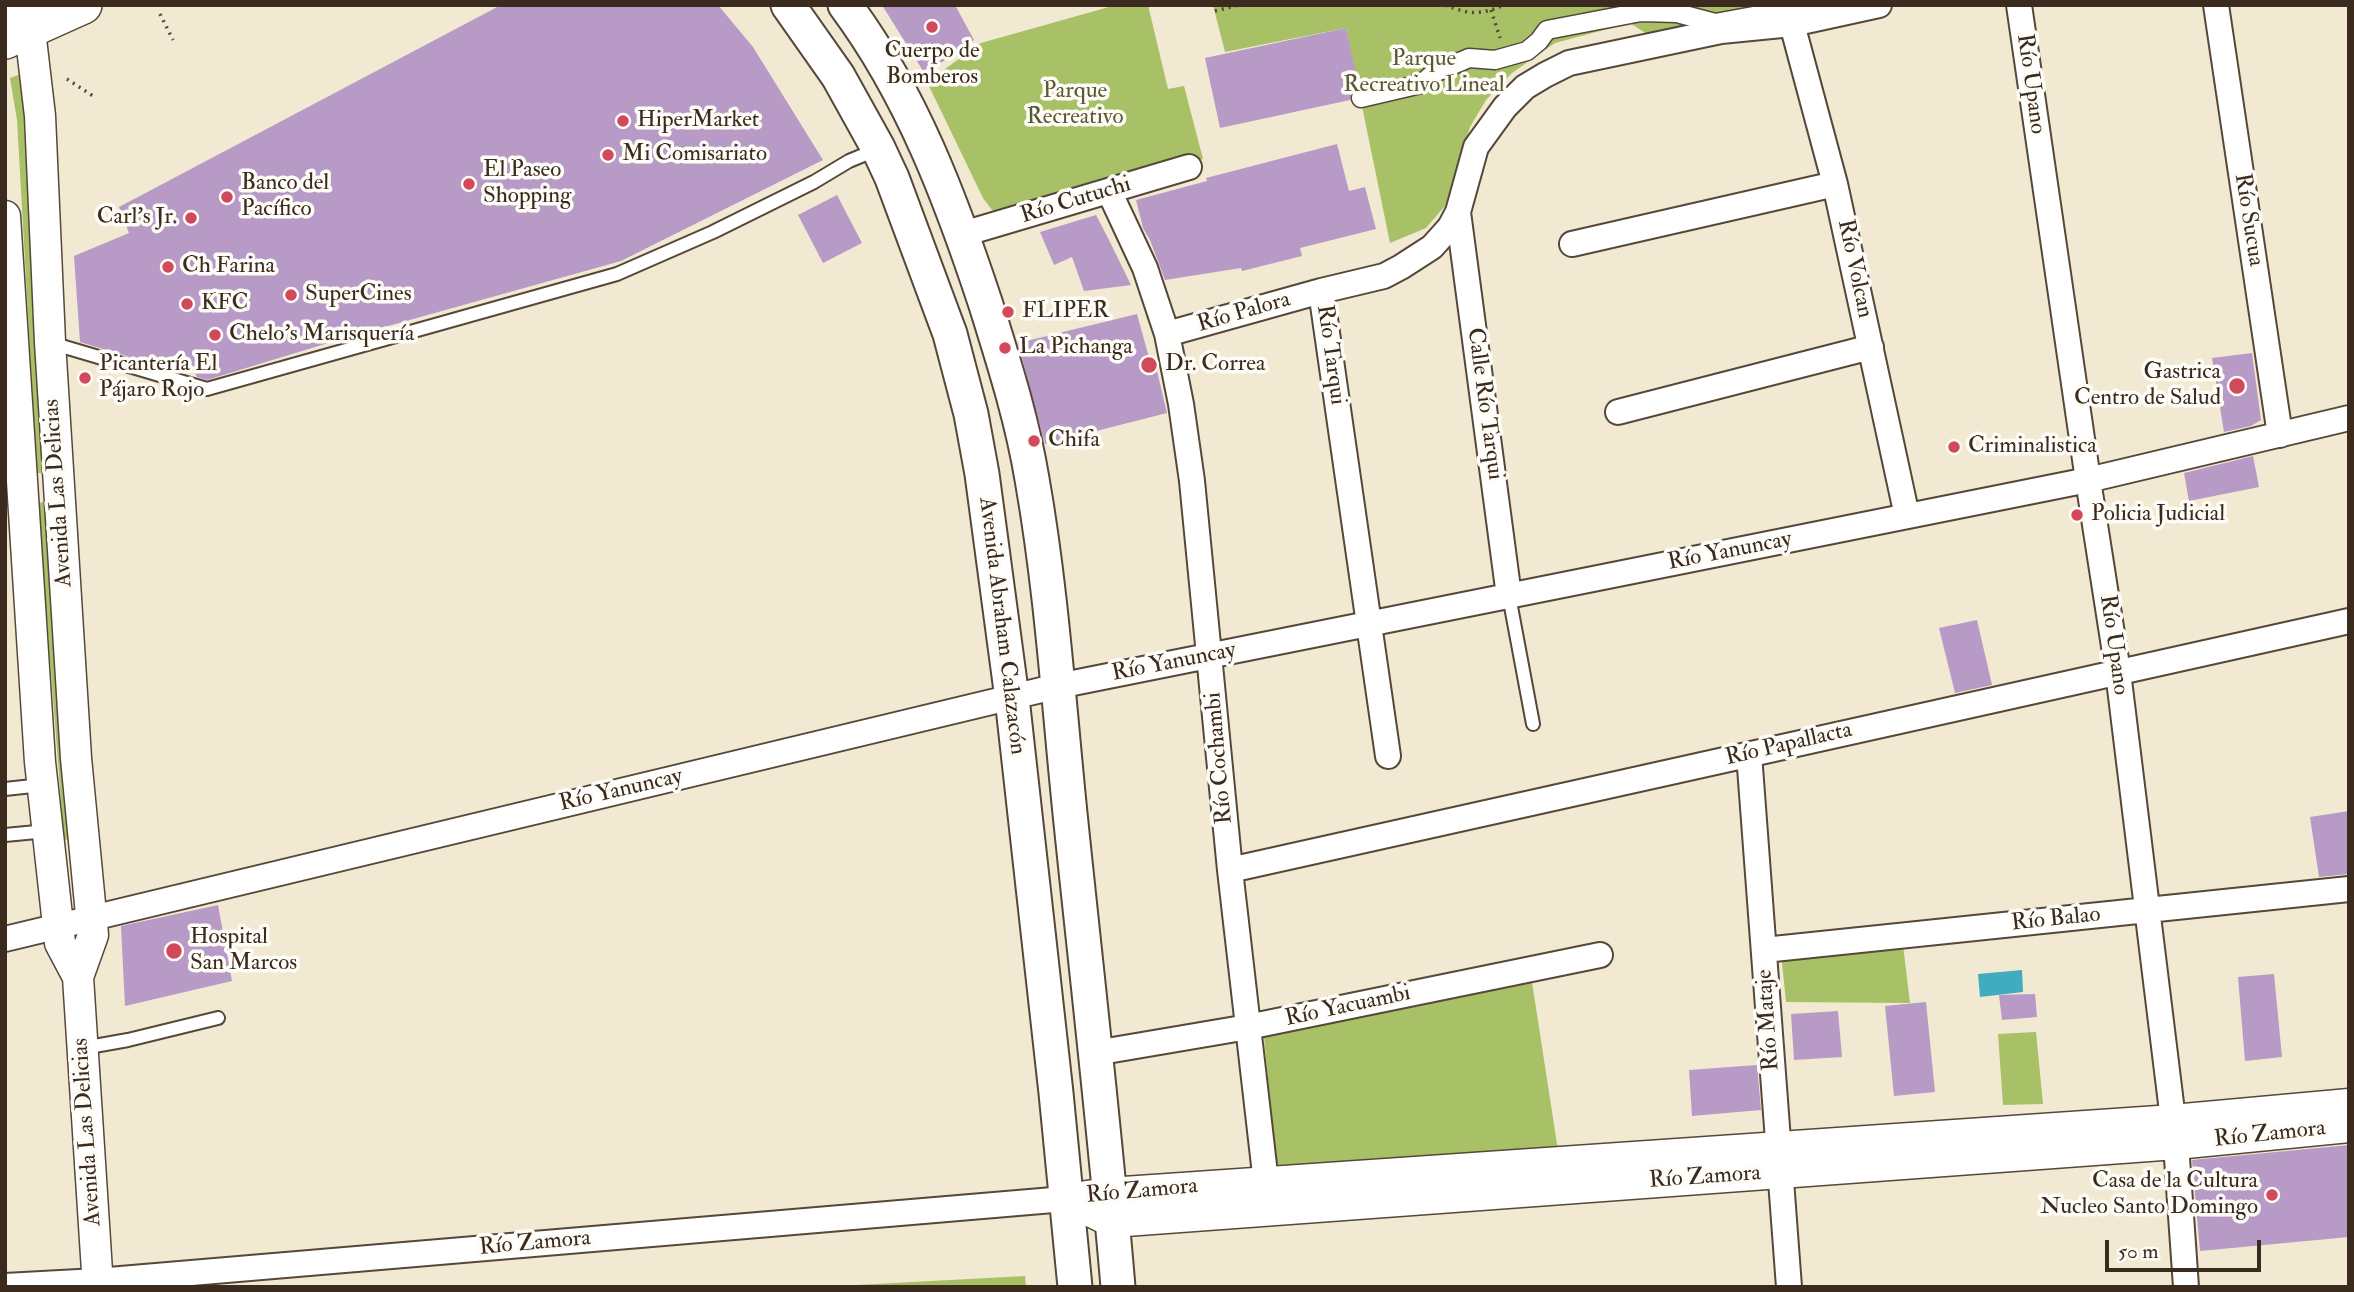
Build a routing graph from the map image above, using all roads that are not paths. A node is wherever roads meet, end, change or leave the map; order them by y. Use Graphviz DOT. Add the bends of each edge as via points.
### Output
graph roads {
  1 [pos="83,5"];
  2 [pos="788,5"];
  3 [pos="845,5"];
  4 [pos="1814,5"];
  5 [pos="1879,5"];
  6 [pos="2019,5"];
  7 [pos="2216,5"];
  8 [pos="15,17"];
  9 [pos="1792,24"];
  10 [pos="807,31"];
  11 [pos="1361,98"];
  12 [pos="878,148"];
  13 [pos="1189,167"];
  14 [pos="1835,184"];
  15 [pos="1109,191"];
  16 [pos="1458,212"];
  17 [pos="5,216"];
  18 [pos="962,234"];
  19 [pos="1572,244"];
  20 [pos="1321,291"];
  21 [pos="1167,334"];
  22 [pos="50,342"];
  23 [pos="1871,347"];
  24 [pos="1618,412"];
  25 [pos="2349,418"];
  26 [pos="2280,435"];
  27 [pos="2088,480"];
  28 [pos="17,485"];
  29 [pos="59,496"];
  30 [pos="1907,516"];
  31 [pos="1509,596"];
  32 [pos="2349,621"];
  33 [pos="1367,625"];
  34 [pos="1210,656"];
  35 [pos="2118,672"];
  36 [pos="1058,687"];
  37 [pos="1012,698"];
  38 [pos="1534,724"];
  39 [pos="1749,754"];
  40 [pos="1388,756"];
  41 [pos="76,758"];
  42 [pos="41,773"];
  43 [pos="5,789"];
  44 [pos="47,831"];
  45 [pos="5,835"];
  46 [pos="1230,870"];
  47 [pos="2349,889"];
  48 [pos="2147,911"];
  49 [pos="92,918"];
  50 [pos="58,926"];
  51 [pos="5,939"];
  52 [pos="1764,950"];
  53 [pos="1600,955"];
  54 [pos="78,977"];
  55 [pos="218,1018"];
  56 [pos="1248,1027"];
  57 [pos="83,1048"];
  58 [pos="1095,1053"];
  59 [pos="2349,1104"];
  60 [pos="2349,1127"];
  61 [pos="2175,1132"];
  62 [pos="1780,1160"];
  63 [pos="1268,1197"];
  64 [pos="1065,1199"];
  65 [pos="1111,1208"];
  66 [pos="97,1284"];
  67 [pos="5,1286"];
  68 [pos="1075,1287"];
  69 [pos="1118,1287"];
  70 [pos="1789,1287"];
  71 [pos="2186,1287"];
  1 -- 8 [label="main road"];
  2 -- 10 [label="main road, Avenida Abraham Calazacón"];
  3 -- 10 [label="main road"];
  3 -- 18 [label="main road, Avenida Abraham Calazacón" via="908,108"];
  4 -- 11 [label="street" via="1715,23 1677,13 1641,12 1548,30 1527,51 1495,60 1469,58 1421,84"];
  5 -- 9 [label="street, Río Tarqui"];
  6 -- 27 [label="street, Río Upano"];
  7 -- 26 [label="street, Río Sucua"];
  8 -- 22 [label="street, Avenida Las Delicias" via="40,116"];
  9 -- 14 [label="street, Río Volcan"];
  9 -- 16 [label="street, Río Tarqui" via="1721,31 1569,63 1545,75 1505,107 1476,147"];
  10 -- 12 [label="main road, Avenida Abraham Calazacón"];
  12 -- 22 [label="lane" via="713,232 617,274 207,389"];
  12 -- 37 [label="main road, Avenida Abraham Calazacón" via="950,334 971,414"];
  13 -- 15 [label="street, Río Cutuchi"];
  14 -- 19 [label="street"];
  14 -- 23 [label="street, Río Volcan"];
  15 -- 18 [label="street, Río Cutuchi"];
  15 -- 21 [label="street, Río Cochambi" via="1145,268"];
  16 -- 20 [label="street, Río Tarqui" via="1432,247 1401,267 1384,276"];
  16 -- 31 [label="street, Calle Río Tarqui"];
  17 -- 28 [label="street, Avenida Las Delicias"];
  18 -- 36 [label="main road, Avenida Abraham Calazacón" via="1024,433"];
  20 -- 21 [label="street, Río Palora"];
  20 -- 33 [label="street, Río Tarqui"];
  21 -- 34 [label="street, Río Cochambi" via="1192,481"];
  22 -- 29 [label="street, Avenida Las Delicias"];
  23 -- 24 [label="street"];
  23 -- 30 [label="street, Río Volcan"];
  25 -- 26 [label="street, Río Yanuncay"];
  26 -- 27 [label="street, Río Yanuncay"];
  27 -- 30 [label="street, Río Yanuncay"];
  27 -- 35 [label="street, Río Upano"];
  28 -- 29 [label="street"];
  28 -- 42 [label="street, Avenida Las Delicias"];
  29 -- 41 [label="street, Avenida Las Delicias"];
  30 -- 31 [label="street, Río Yanuncay"];
  31 -- 33 [label="street, Río Yanuncay"];
  31 -- 38 [label="lane"];
  32 -- 35 [label="street, Río Papallacta"];
  33 -- 34 [label="street, Río Yanuncay"];
  33 -- 40 [label="street, Río Tarqui"];
  34 -- 36 [label="street, Río Yanuncay"];
  34 -- 46 [label="street, Río Cochambi"];
  35 -- 39 [label="street, Río Papallacta"];
  35 -- 48 [label="street, Río Upano"];
  36 -- 37 [label="street, Río Yanuncay"];
  36 -- 58 [label="main road, Avenida Abraham Calazacón"];
  37 -- 49 [label="street, Río Yanuncay"];
  37 -- 64 [label="main road, Avenida Abraham Calazacón"];
  39 -- 46 [label="street, Río Papallacta"];
  39 -- 52 [label="street, Río Mataje"];
  41 -- 42 [label="street"];
  41 -- 49 [label="street, Avenida Las Delicias"];
  42 -- 43 [label="lane"];
  42 -- 44 [label="street, Avenida Las Delicias"];
  44 -- 45 [label="lane"];
  44 -- 50 [label="street, Avenida Las Delicias"];
  46 -- 56 [label="street, Río Cochambi"];
  47 -- 48 [label="street, Río Balao"];
  48 -- 52 [label="street, Río Balao"];
  48 -- 61 [label="street, Río Upano"];
  49 -- 50 [label="street, Río Yanuncay"];
  49 -- 54 [label="street, Avenida Las Delicias" via="93,935"];
  50 -- 51 [label="street, Río Yanuncay"];
  50 -- 54 [label="street, Avenida Las Delicias" via="60,943"];
  52 -- 62 [label="street, Río Mataje"];
  53 -- 56 [label="street, Río Yacuambi"];
  54 -- 57 [label="street, Avenida Las Delicias"];
  55 -- 57 [label="lane"];
  56 -- 58 [label="street, Río Yacuambi"];
  56 -- 63 [label="street, Río Cochambi"];
  57 -- 66 [label="street, Avenida Las Delicias"];
  58 -- 65 [label="main road, Avenida Abraham Calazacón"];
  59 -- 61 [label="street, Río Zamora"];
  60 -- 61 [label="street, Río Zamora"];
  61 -- 62 [label="street, Río Zamora"];
  61 -- 71 [label="street, Río Upano"];
  62 -- 63 [label="street, Río Zamora"];
  62 -- 70 [label="street, Río Mataje"];
  63 -- 65 [label="street, Río Zamora"];
  64 -- 65 [label="street, Río Zamora"];
  64 -- 66 [label="street, Río Zamora"];
  64 -- 68 [label="main road, Avenida Abraham Calazacón"];
  65 -- 69 [label="main road, Avenida Abraham Calazacón"];
  66 -- 67 [label="street, Río Zamora"];
}
